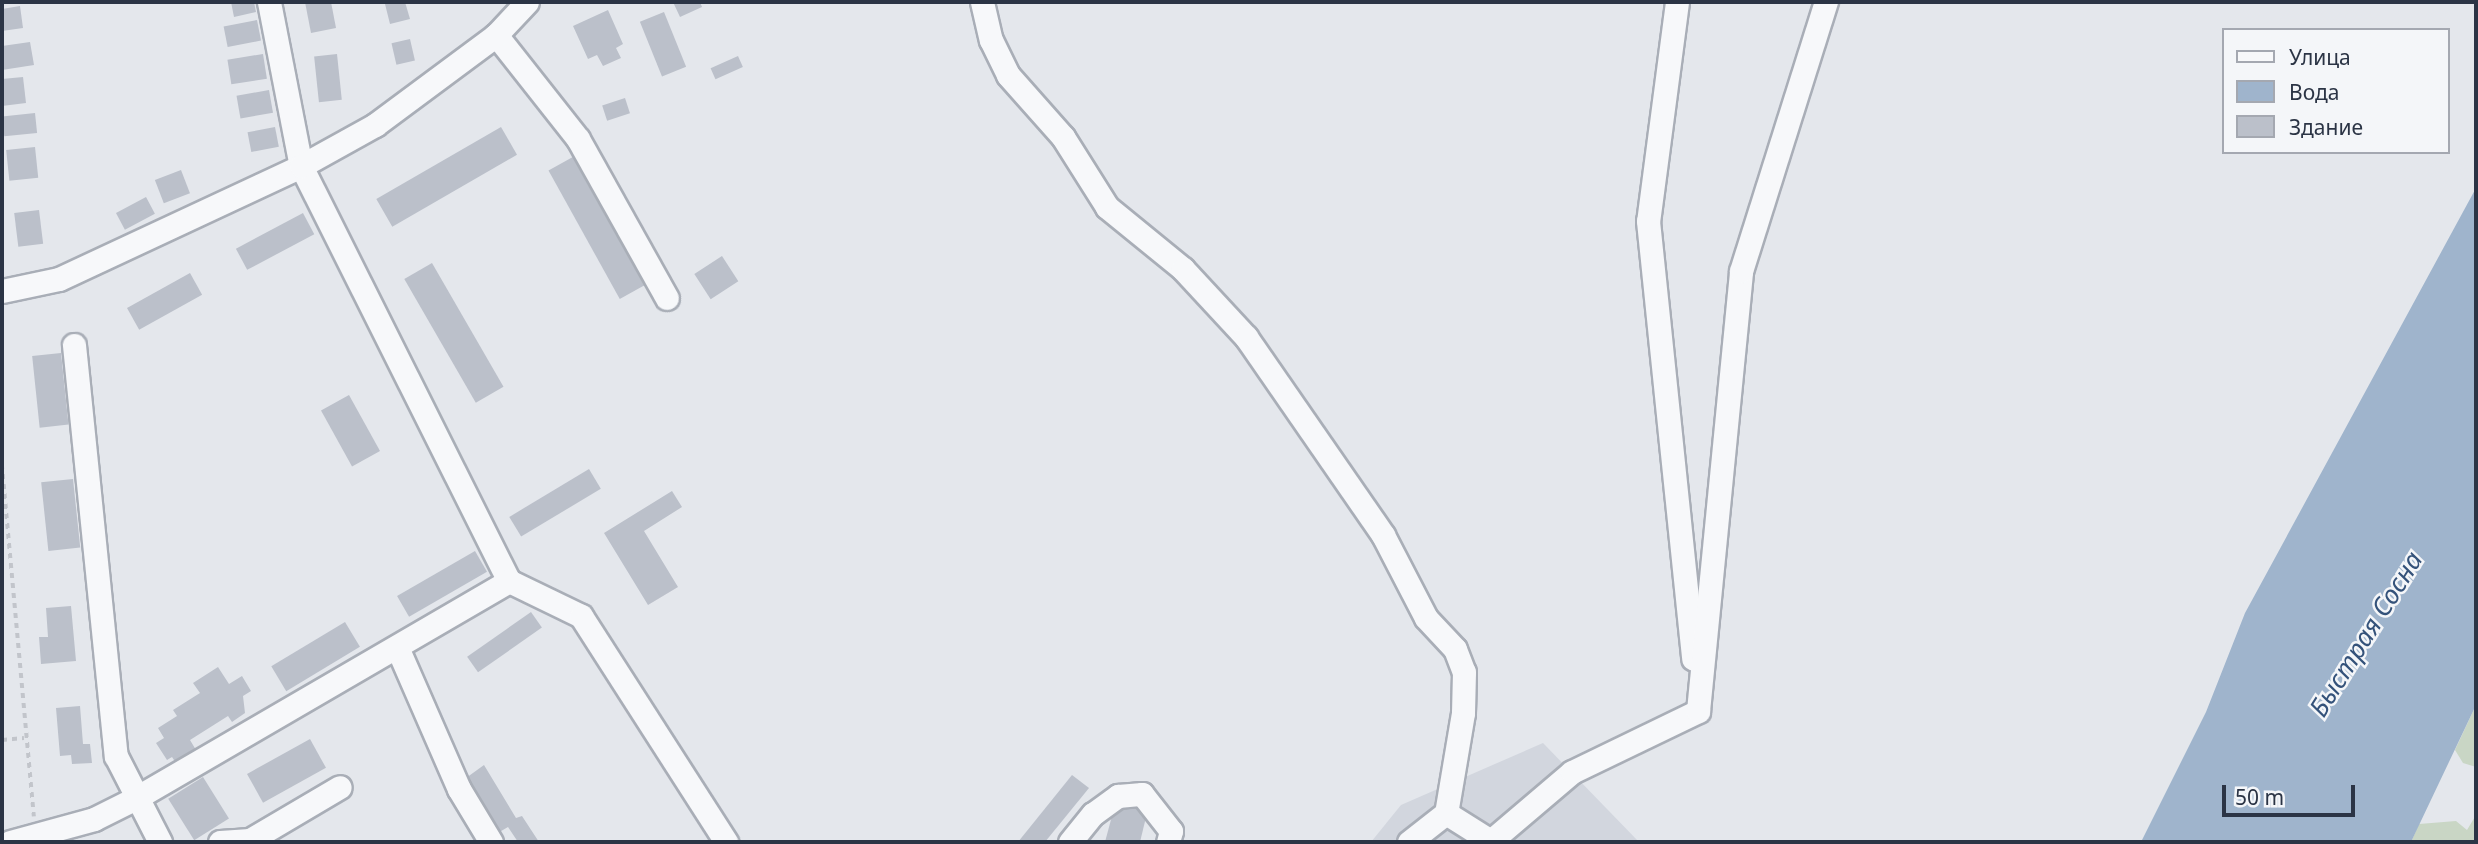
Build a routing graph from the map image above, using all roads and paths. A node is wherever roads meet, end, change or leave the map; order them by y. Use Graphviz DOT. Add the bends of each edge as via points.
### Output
graph roads {
  1 [pos="269,2"];
  2 [pos="524,2"];
  3 [pos="982,2"];
  4 [pos="1677,2"];
  5 [pos="1826,2"];
  6 [pos="496,35"];
  7 [pos="301,166"];
  8 [pos="2,291"];
  9 [pos="667,298"];
  10 [pos="74,345"];
  11 [pos="2,464"];
  12 [pos="509,581"];
  13 [pos="397,648"];
  14 [pos="1699,711"];
  15 [pos="24,738"];
  16 [pos="2,740"];
  17 [pos="340,787"];
  18 [pos="136,798"];
  19 [pos="1446,813"];
  20 [pos="35,830"];
  21 [pos="251,841"];
  22 [pos="487,841"];
  23 [pos="1492,841"];
  24 [pos="10,842"];
  25 [pos="159,842"];
  26 [pos="220,842"];
  27 [pos="726,842"];
  28 [pos="1071,842"];
  29 [pos="1168,842"];
  30 [pos="1409,842"];
  1 -- 7 [label="street"];
  2 -- 6 [label="street"];
  3 -- 19 [label="street" via="990,40 1008,75 1063,137 1107,207 1183,269 1246,337 1383,535 1426,618 1455,649 1464,673 1463,713"];
  4 -- 14 [label="street" via="1648,221"];
  5 -- 14 [label="street" via="1741,271"];
  6 -- 7 [label="street" via="375,125"];
  6 -- 9 [label="street" via="578,139"];
  7 -- 8 [label="street" via="59,279"];
  7 -- 12 [label="street"];
  10 -- 18 [label="street" via="105,685 116,756"];
  11 -- 15 [label="path"];
  12 -- 13 [label="street"];
  12 -- 27 [label="street" via="582,615"];
  13 -- 18 [label="street"];
  13 -- 22 [label="street"];
  14 -- 23 [label="street" via="1572,772"];
  15 -- 16 [label="path"];
  15 -- 20 [label="path"];
  17 -- 21 [label="street"];
  18 -- 24 [label="street" via="94,819"];
  18 -- 25 [label="street"];
  19 -- 23 [label="street"];
  19 -- 30 [label="street"];
  21 -- 26 [label="street"];
  28 -- 29 [label="street" via="1093,814 1118,796 1142,794 1171,831"];
}
